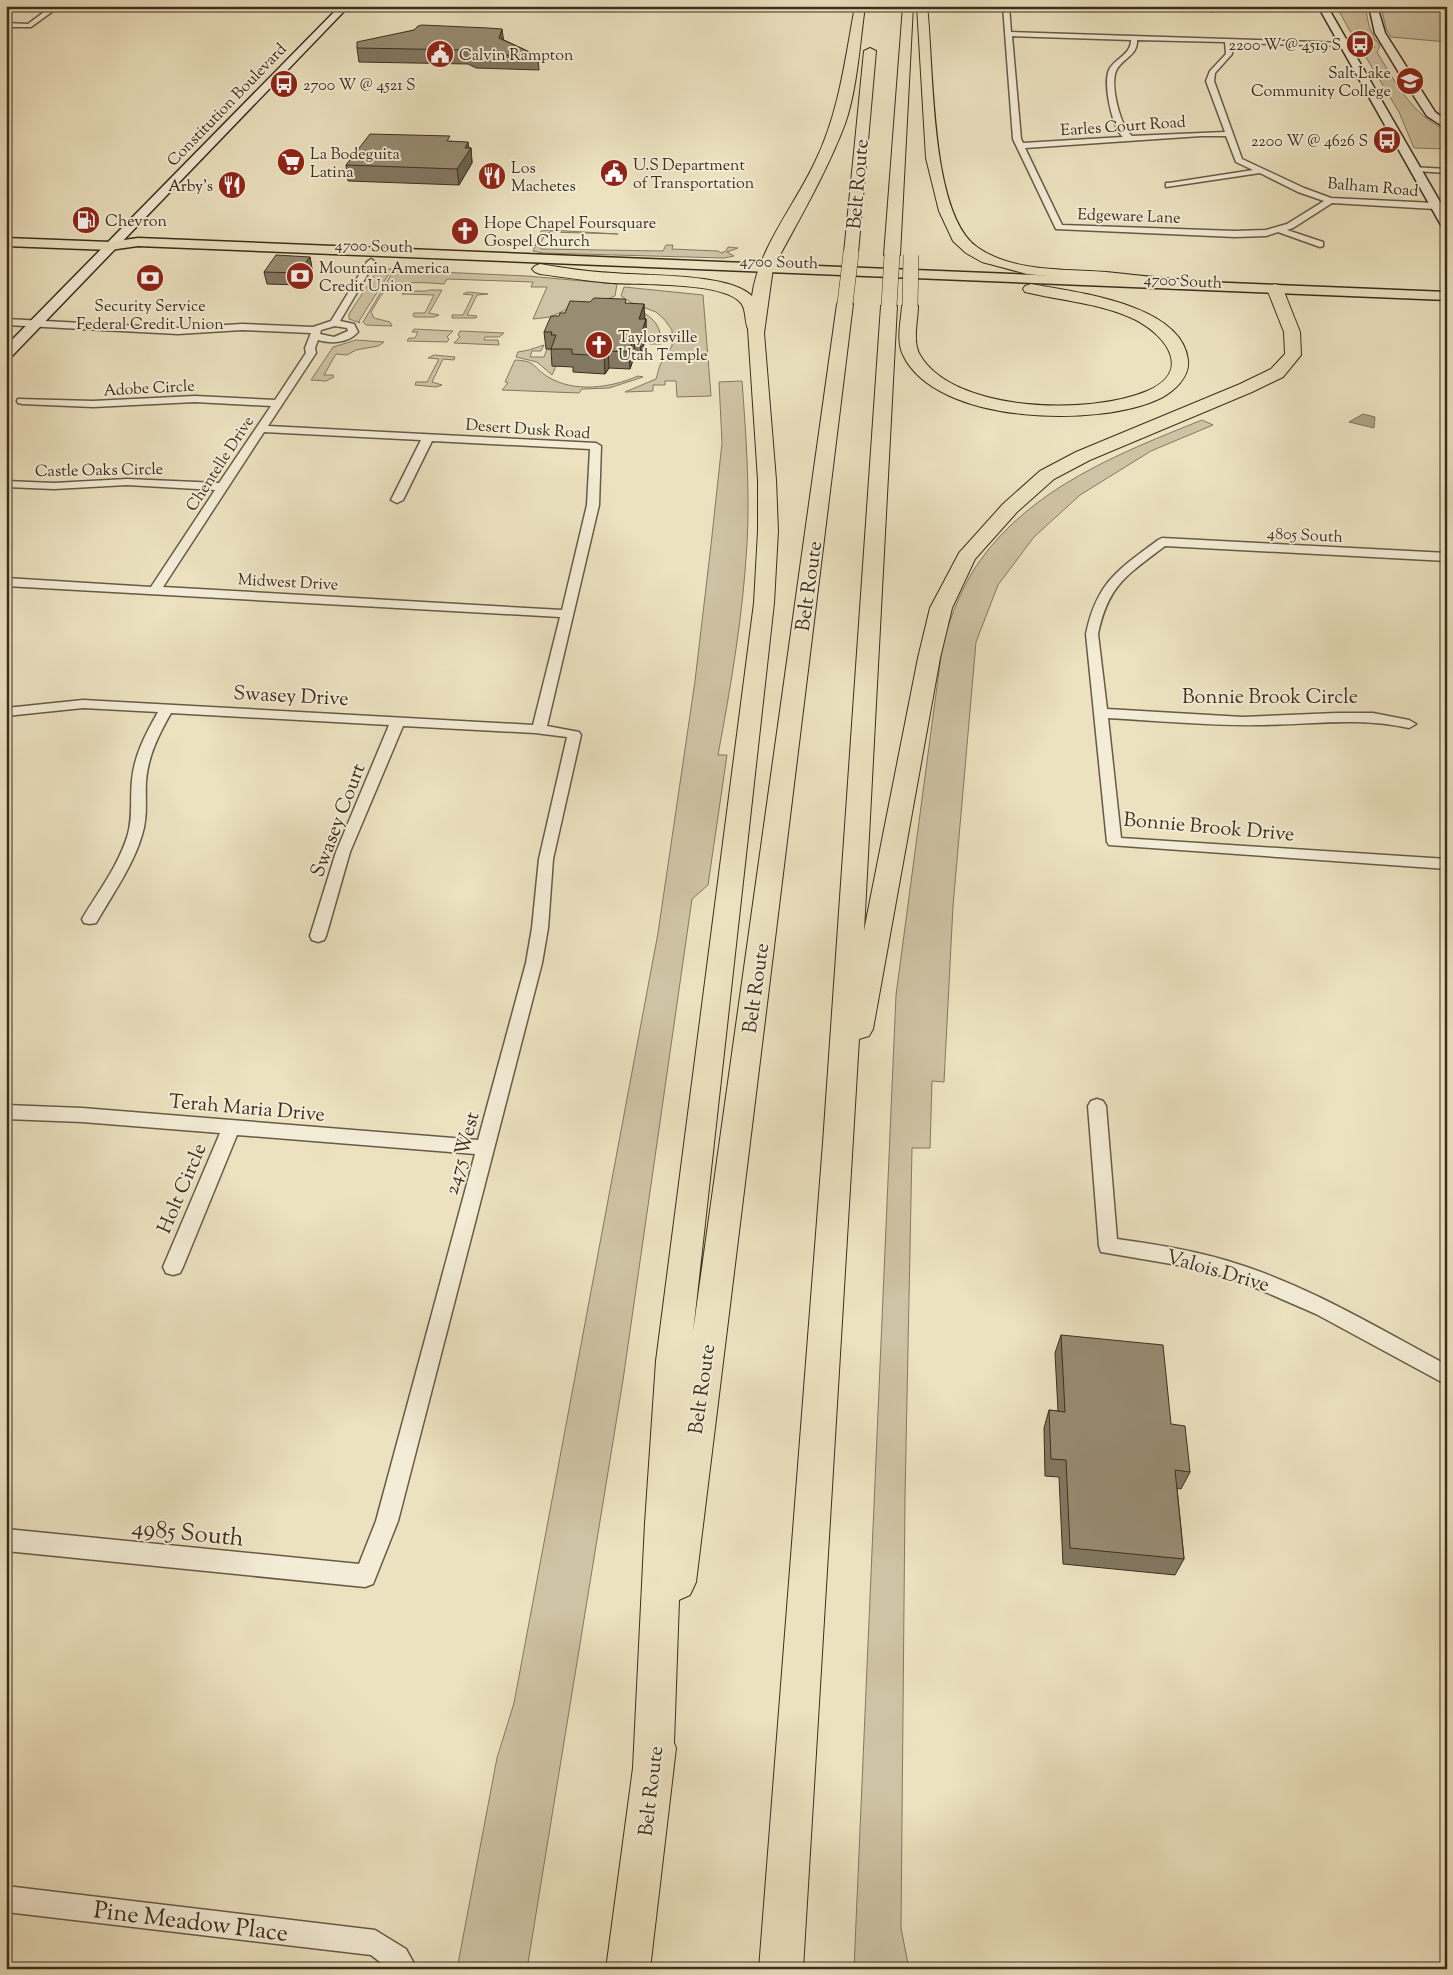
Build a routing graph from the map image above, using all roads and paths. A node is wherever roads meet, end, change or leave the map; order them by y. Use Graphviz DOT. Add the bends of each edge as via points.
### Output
graph roads {
  1 [pos="58,6"];
  2 [pos="295,6"];
  3 [pos="345,6"];
  4 [pos="860,6"];
  5 [pos="908,6"];
  6 [pos="922,6"];
  7 [pos="1006,6"];
  8 [pos="1322,6"];
  9 [pos="1373,6"];
  10 [pos="308,7"];
  11 [pos="6,25"];
  12 [pos="1008,34"];
  13 [pos="1134,38"];
  14 [pos="1228,40"];
  15 [pos="871,41"];
  16 [pos="1343,44"];
  17 [pos="1447,126"];
  18 [pos="1228,134"];
  19 [pos="899,138"];
  20 [pos="1130,139"];
  21 [pos="1020,146"];
  22 [pos="1415,170"];
  23 [pos="1259,171"];
  24 [pos="1447,171"];
  25 [pos="910,183"];
  26 [pos="1170,185"];
  27 [pos="1330,200"];
  28 [pos="1435,206"];
  29 [pos="1447,225"];
  30 [pos="1280,230"];
  31 [pos="911,237"];
  32 [pos="6,242"];
  33 [pos="1320,244"];
  34 [pos="110,246"];
  35 [pos="371,262"];
  36 [pos="540,269"];
  37 [pos="764,273"];
  38 [pos="1189,285"];
  39 [pos="1031,289"];
  40 [pos="1278,296"];
  41 [pos="1447,296"];
  42 [pos="899,306"];
  43 [pos="1447,309"];
  44 [pos="6,322"];
  45 [pos="335,323"];
  46 [pos="35,324"];
  47 [pos="315,333"];
  48 [pos="756,333"];
  49 [pos="338,339"];
  50 [pos="311,353"];
  51 [pos="6,354"];
  52 [pos="22,400"];
  53 [pos="278,403"];
  54 [pos="260,429"];
  55 [pos="428,438"];
  56 [pos="6,484"];
  57 [pos="223,486"];
  58 [pos="397,500"];
  59 [pos="1162,542"];
  60 [pos="1447,557"];
  61 [pos="6,582"];
  62 [pos="154,591"];
  63 [pos="567,614"];
  64 [pos="167,708"];
  65 [pos="6,712"];
  66 [pos="1100,713"];
  67 [pos="398,721"];
  68 [pos="1409,724"];
  69 [pos="539,730"];
  70 [pos="574,735"];
  71 [pos="1447,864"];
  72 [pos="90,919"];
  73 [pos="318,936"];
  74 [pos="1097,1106"];
  75 [pos="6,1112"];
  76 [pos="231,1127"];
  77 [pos="838,1143"];
  78 [pos="484,1148"];
  79 [pos="173,1267"];
  80 [pos="1447,1376"];
  81 [pos="6,1540"];
  82 [pos="365,1576"];
  83 [pos="653,1767"];
  84 [pos="6,1899"];
  85 [pos="404,1969"];
  86 [pos="628,1969"];
  87 [pos="781,1969"];
  1 -- 11 [label="street" via="29,26"];
  2 -- 10 [label="street"];
  3 -- 34 [label="street, Constitution Boulevard"];
  4 -- 37 [label="highway" via="845,98 834,134"];
  5 -- 19 [label="highway, Belt Route"];
  6 -- 38 [label="highway" via="933,159 944,201 959,238 992,260 1027,270"];
  7 -- 12 [label="street, Edgeware Lane"];
  8 -- 16 [label="street"];
  9 -- 17 [label="street" via="1380,33 1409,81 1430,114"];
  12 -- 13 [label="street"];
  12 -- 21 [label="street, Edgeware Lane" via="1016,133"];
  13 -- 14 [label="street"];
  13 -- 20 [label="street" via="1132,52 1112,70 1110,78 1121,128"];
  14 -- 16 [label="street"];
  14 -- 18 [label="street, Balham Road" via="1229,54 1210,77"];
  15 -- 83 [label="highway, Belt Route, bridge" via="845,304"];
  16 -- 22 [label="street"];
  18 -- 20 [label="street, Earles Court Road"];
  18 -- 23 [label="street, Balham Road" via="1239,160"];
  19 -- 25 [label="highway" via="909,164"];
  19 -- 42 [label="highway, Belt Route, bridge" via="892,255"];
  20 -- 21 [label="street, Earles Court Road"];
  21 -- 30 [label="street, Edgeware Lane" via="1059,227 1243,234"];
  22 -- 24 [label="street"];
  22 -- 28 [label="street"];
  23 -- 26 [label="street"];
  23 -- 27 [label="street, Balham Road"];
  27 -- 28 [label="street, Balham Road"];
  27 -- 30 [label="street, Edgeware Lane"];
  28 -- 29 [label="street"];
  30 -- 33 [label="street"];
  31 -- 42 [label="highway, bridge" via="911,255"];
  32 -- 34 [label="main road, 4700 South"];
  34 -- 35 [label="main road, 4700 South" via="129,252"];
  34 -- 37 [label="main road, 4700 South" via="138,242"];
  34 -- 46 [label="street, Constitution Boulevard"];
  35 -- 36 [label="main road, 4700 South"];
  35 -- 45 [label="street"];
  36 -- 37 [label="main road, 4700 South"];
  36 -- 48 [label="highway" via="727,288 748,300"];
  37 -- 38 [label="main road, 4700 South"];
  37 -- 39 [label="main road, 4700 South"];
  37 -- 48 [label="highway"];
  38 -- 40 [label="main road, 4700 South"];
  39 -- 40 [label="main road, 4700 South"];
  39 -- 42 [label="highway" via="1100,302 1152,323 1176,346 1181,360 1177,374 1170,384 1153,395 1109,409 1059,412 995,404 948,388 920,368 910,349"];
  40 -- 41 [label="main road, 4700 South"];
  40 -- 43 [label="main road, 4700 South"];
  40 -- 77 [label="highway" via="1292,332 1293,355 1277,373 1083,456 1047,476 1010,508 966,557 941,608 929,658"];
  42 -- 77 [label="highway, Belt Route"];
  44 -- 46 [label="street"];
  45 -- 47 [label="street" via="325,324"];
  45 -- 49 [label="street, Chentelle Drive" via="348,325 354,330"];
  46 -- 47 [label="street" via="178,331 242,327"];
  46 -- 51 [label="street, Constitution Boulevard"];
  47 -- 49 [label="street" via="327,340"];
  47 -- 50 [label="street, Chentelle Drive"];
  48 -- 83 [label="highway" via="767,480 764,603 673,1361 662,1532"];
  49 -- 50 [label="street, Chentelle Drive"];
  50 -- 53 [label="street, Chentelle Drive"];
  52 -- 53 [label="street, Adobe Circle" via="93,404 195,399"];
  53 -- 54 [label="street, Chentelle Drive"];
  54 -- 55 [label="street, Desert Dusk Road"];
  54 -- 57 [label="street, Chentelle Drive"];
  55 -- 58 [label="street"];
  55 -- 63 [label="street, Desert Dusk Road" via="596,446 593,505"];
  56 -- 57 [label="street, Castle Oaks Circle" via="54,486 118,482"];
  57 -- 62 [label="street, Chentelle Drive"];
  59 -- 60 [label="street, 4805 South"];
  59 -- 66 [label="street, Bonnie Brook Drive" via="1116,580 1104,594 1096,613 1092,634"];
  61 -- 62 [label="street, Midwest Drive"];
  62 -- 63 [label="street, Midwest Drive"];
  63 -- 69 [label="street, Desert Dusk Road"];
  64 -- 65 [label="street, Swasey Drive" via="84,704"];
  64 -- 67 [label="street, Swasey Drive"];
  64 -- 72 [label="street" via="147,745 142,762 138,823 133,838"];
  66 -- 68 [label="street, Bonnie Brook Circle" via="1264,721 1359,715"];
  66 -- 71 [label="street, Bonnie Brook Drive" via="1114,842"];
  67 -- 69 [label="street, Swasey Drive"];
  67 -- 73 [label="street, Swasey Court" via="344,852"];
  69 -- 70 [label="street, Swasey Drive"];
  70 -- 78 [label="street, 2475 West" via="546,859 534,963"];
  74 -- 80 [label="street, Valois Drive" via="1108,1246 1189,1258 1245,1274 1293,1294"];
  75 -- 76 [label="street, Terah Maria Drive"];
  76 -- 78 [label="street, Terah Maria Drive"];
  76 -- 79 [label="street, Holt Circle"];
  77 -- 87 [label="highway, Belt Route"];
  78 -- 82 [label="street, 2475 West" via="387,1521"];
  81 -- 82 [label="street, 4985 South"];
  83 -- 86 [label="highway, Belt Route"];
  84 -- 85 [label="street, Pine Meadow Place" via="375,1943 397,1958"];
}
